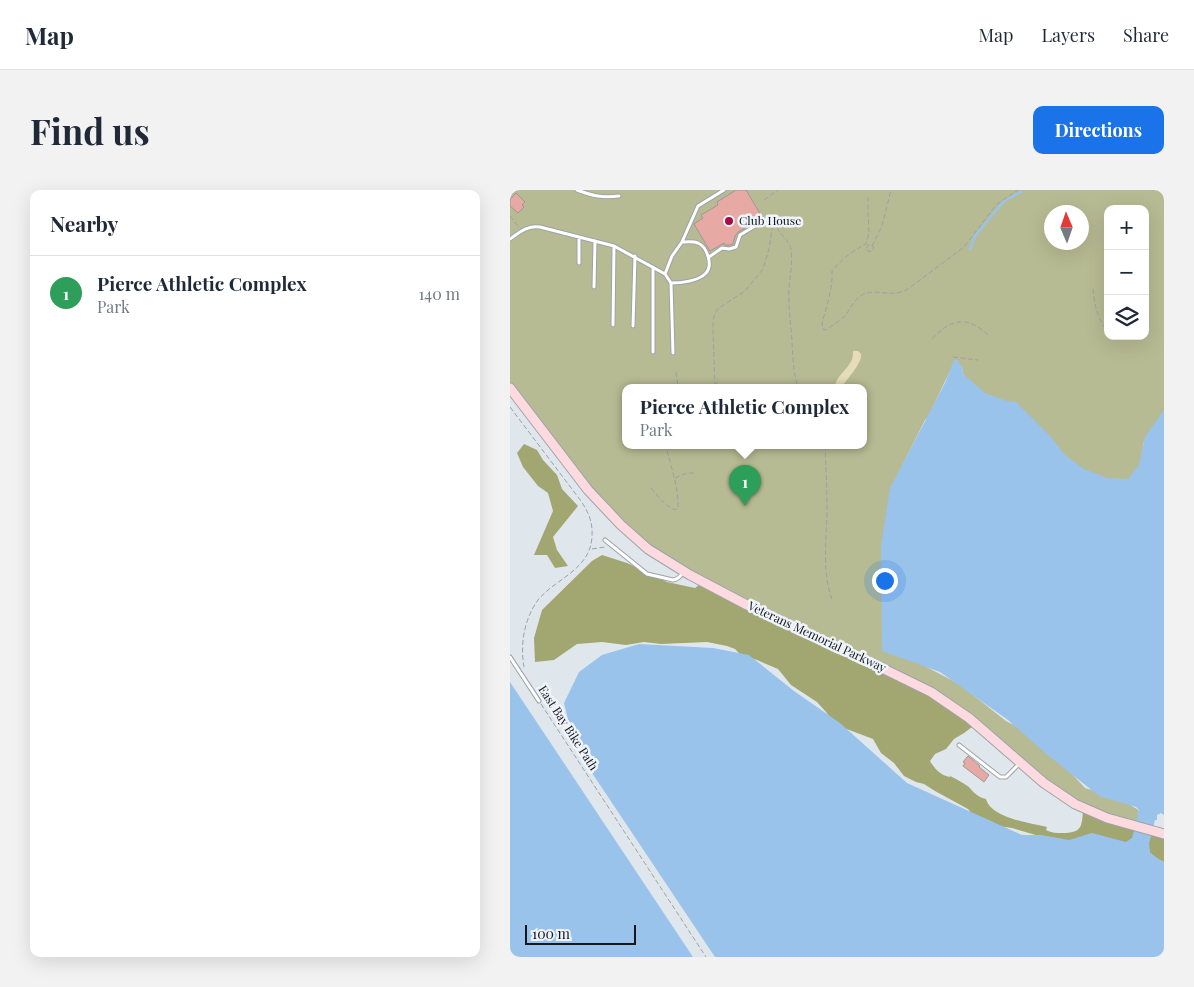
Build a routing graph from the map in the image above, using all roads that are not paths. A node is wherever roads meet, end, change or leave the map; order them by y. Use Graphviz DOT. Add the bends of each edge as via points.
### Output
graph roads {
  1 [pos="577,190"];
  2 [pos="724,190"];
  3 [pos="619,196"];
  4 [pos="768,218"];
  5 [pos="579,237"];
  6 [pos="510,239"];
  7 [pos="594,241"];
  8 [pos="682,242"];
  9 [pos="614,246"];
  10 [pos="635,256"];
  11 [pos="709,258"];
  12 [pos="579,264"];
  13 [pos="652,267"];
  14 [pos="665,274"];
  15 [pos="671,283"];
  16 [pos="594,287"];
  17 [pos="612,325"];
  18 [pos="634,326"];
  19 [pos="653,352"];
  20 [pos="673,353"];
  21 [pos="510,388"];
  22 [pos="605,540"];
  23 [pos="683,571"];
  24 [pos="510,657"];
  25 [pos="539,701"];
  26 [pos="959,745"];
  27 [pos="1021,762"];
  28 [pos="1161,833"];
  1 -- 3 [label="lane" via="601,197"];
  2 -- 8 [label="lane" via="698,206"];
  4 -- 11 [label="lane" via="740,235 736,247 722,248"];
  5 -- 6 [label="lane" via="529,226"];
  5 -- 7 [label="lane"];
  5 -- 12 [label="lane"];
  7 -- 9 [label="lane"];
  7 -- 16 [label="lane"];
  8 -- 11 [label="lane" via="698,243"];
  8 -- 14 [label="lane"];
  9 -- 10 [label="lane"];
  9 -- 17 [label="lane"];
  10 -- 13 [label="lane"];
  10 -- 18 [label="lane"];
  11 -- 15 [label="lane" via="706,274"];
  13 -- 14 [label="lane"];
  13 -- 19 [label="lane"];
  14 -- 15 [label="lane"];
  15 -- 20 [label="lane"];
  21 -- 23 [label="main road, Veterans Memorial Parkway" via="599,504 639,541"];
  22 -- 23 [label="lane" via="647,574 673,580"];
  23 -- 27 [label="main road, Veterans Memorial Parkway" via="930,692 969,718"];
  24 -- 25 [label="lane"];
  26 -- 27 [label="lane" via="1000,777 1009,776"];
  27 -- 28 [label="main road, Veterans Memorial Parkway" via="1075,804 1107,818"];
}
